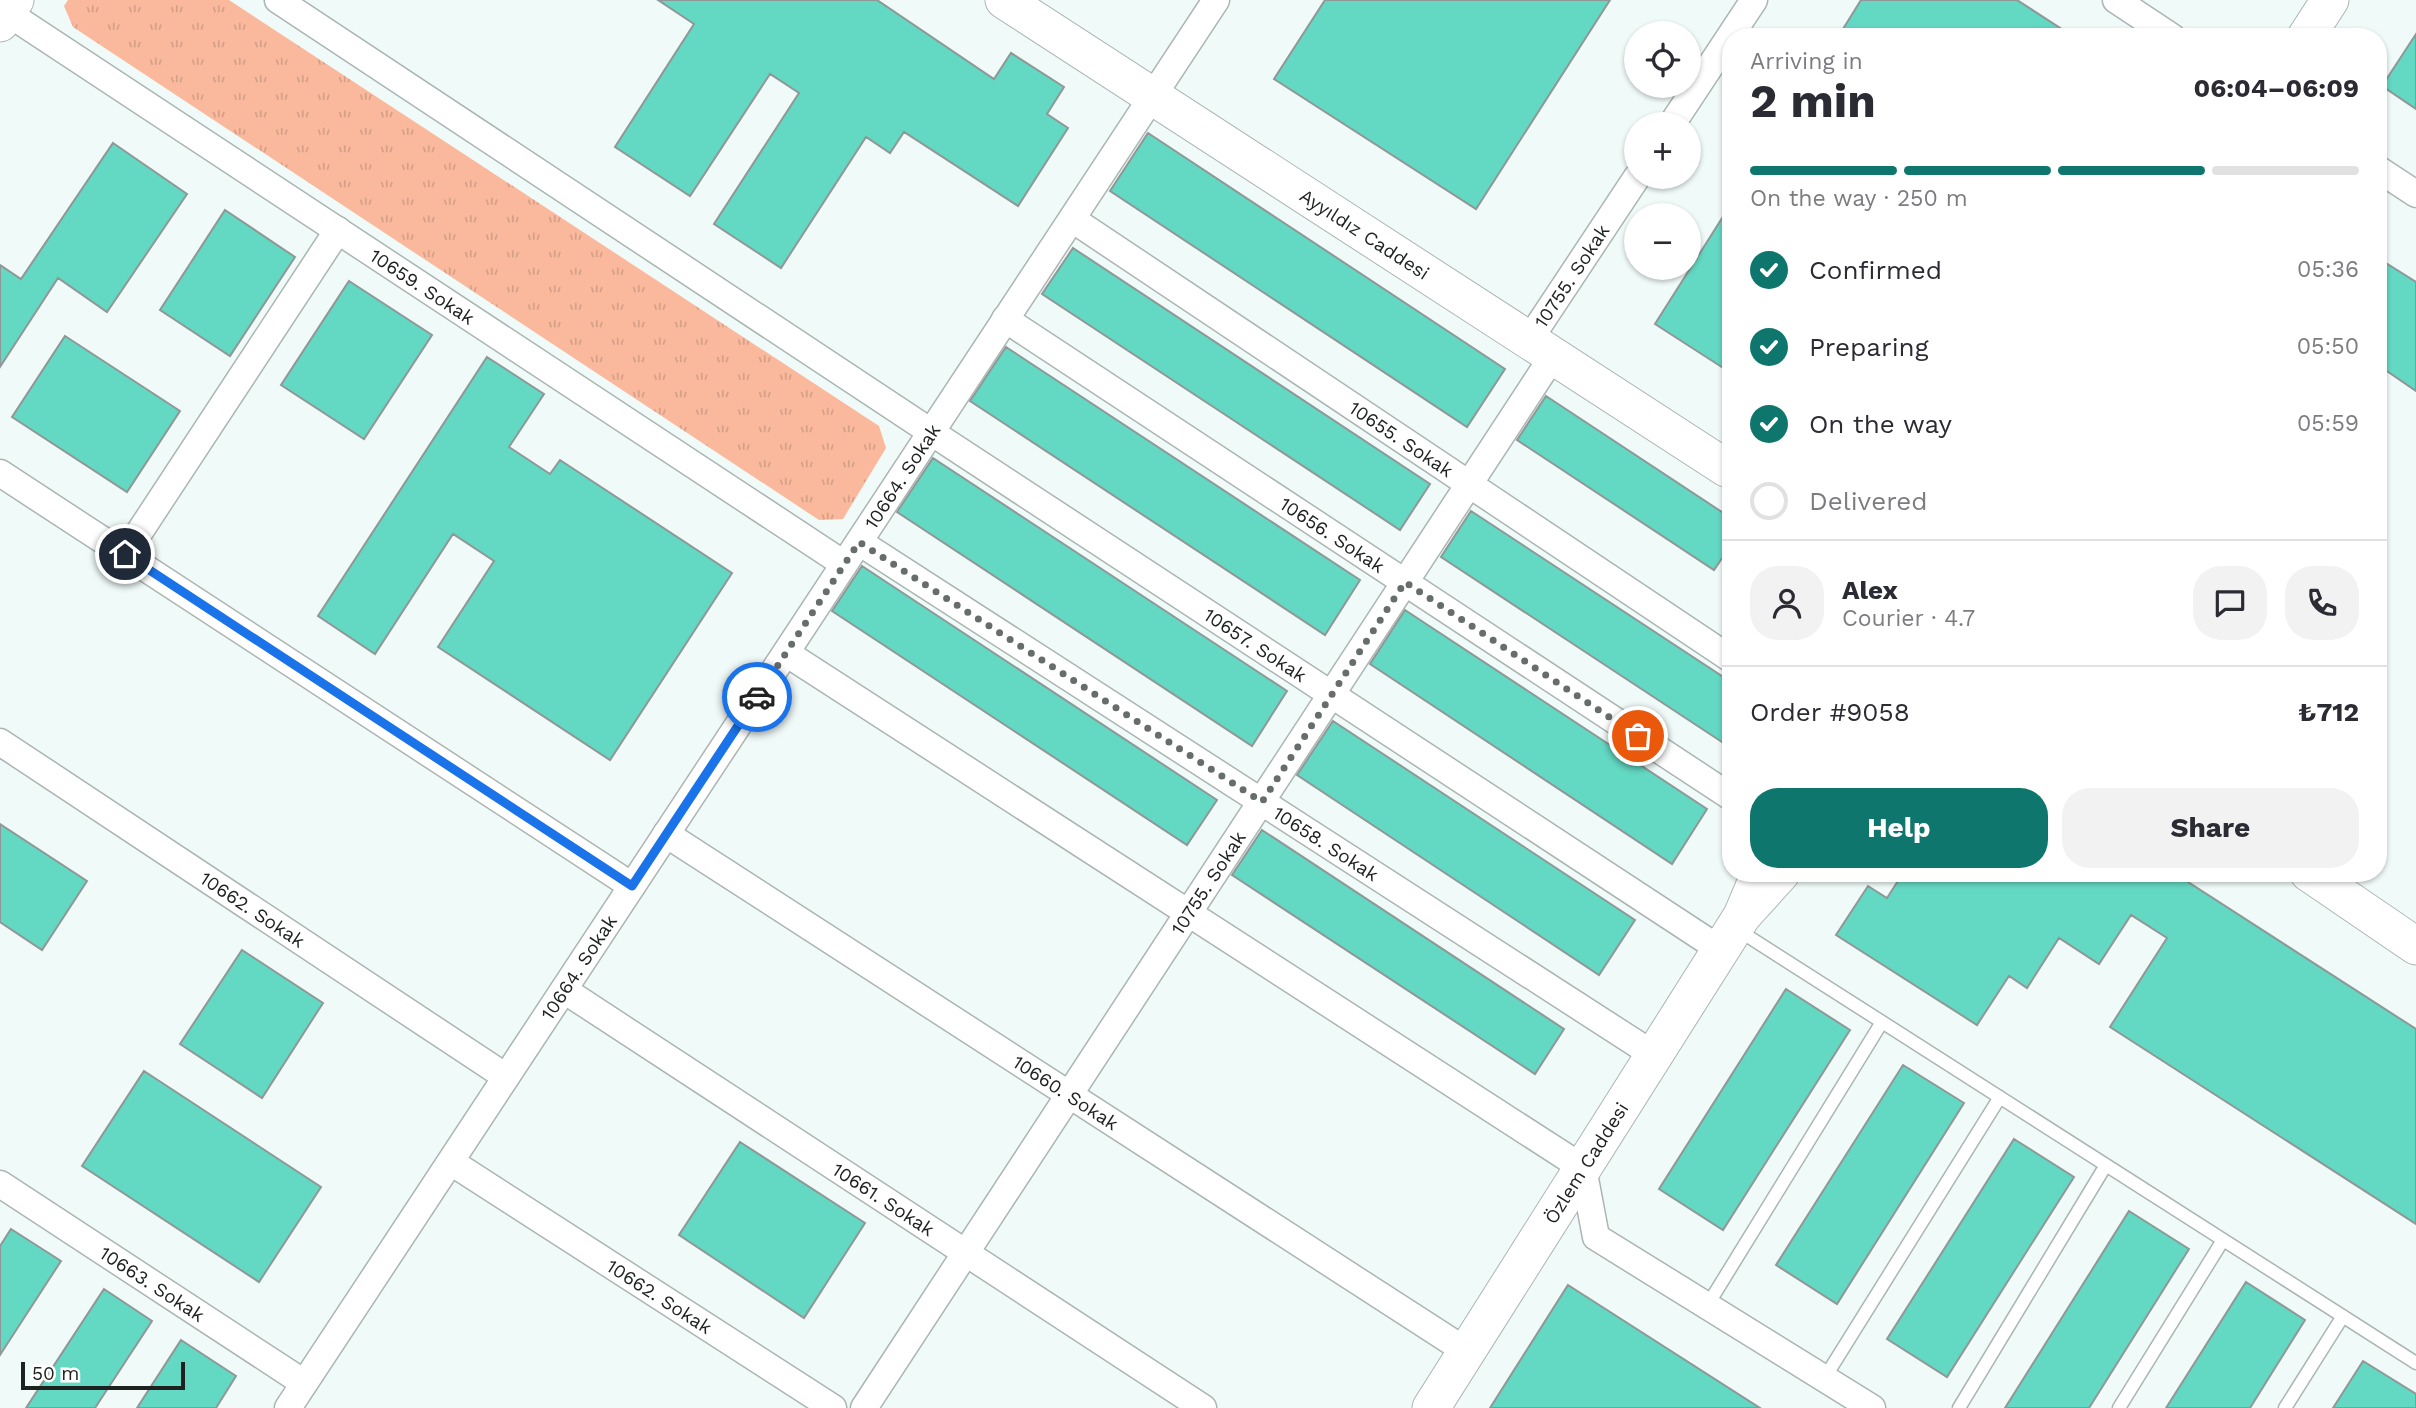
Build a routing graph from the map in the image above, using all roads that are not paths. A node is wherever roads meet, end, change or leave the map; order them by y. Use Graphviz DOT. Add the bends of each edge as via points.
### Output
graph roads {
  1 [pos="278,0"];
  2 [pos="1004,0"];
  3 [pos="1216,0"];
  4 [pos="1754,0"];
  5 [pos="2116,0"];
  6 [pos="2330,0"];
  7 [pos="5,11"];
  8 [pos="1735,28"];
  9 [pos="2158,28"];
  10 [pos="2312,28"];
  11 [pos="1722,48"];
  12 [pos="1153,96"];
  13 [pos="1680,112"];
  14 [pos="2387,175"];
  15 [pos="1630,189"];
  16 [pos="2416,194"];
  17 [pos="1072,219"];
  18 [pos="338,230"];
  19 [pos="1005,320"];
  20 [pos="1541,348"];
  21 [pos="931,432"];
  22 [pos="1722,466"];
  23 [pos="0,473"];
  24 [pos="1469,484"];
  25 [pos="859,542"];
  26 [pos="125,554"];
  27 [pos="844,564"];
  28 [pos="1405,582"];
  29 [pos="786,653"];
  30 [pos="1722,653"];
  31 [pos="1331,694"];
  32 [pos="0,742"];
  33 [pos="1722,791"];
  34 [pos="1262,802"];
  35 [pos="666,834"];
  36 [pos="1756,882"];
  37 [pos="1774,882"];
  38 [pos="2322,882"];
  39 [pos="632,886"];
  40 [pos="1188,913"];
  41 [pos="1733,931"];
  42 [pos="2416,946"];
  43 [pos="564,990"];
  44 [pos="1882,1022"];
  45 [pos="1654,1055"];
  46 [pos="506,1077"];
  47 [pos="1069,1095"];
  48 [pos="2000,1097"];
  49 [pos="451,1161"];
  50 [pos="2106,1165"];
  51 [pos="1583,1168"];
  52 [pos="0,1184"];
  53 [pos="2223,1240"];
  54 [pos="966,1253"];
  55 [pos="1707,1306"];
  56 [pos="2343,1316"];
  57 [pos="1466,1351"];
  58 [pos="2416,1363"];
  59 [pos="1824,1379"];
  60 [pos="304,1383"];
  61 [pos="288,1408"];
  62 [pos="833,1408"];
  63 [pos="864,1408"];
  64 [pos="1203,1408"];
  65 [pos="1431,1408"];
  66 [pos="1872,1408"];
  67 [pos="1959,1408"];
  68 [pos="2119,1408"];
  69 [pos="2285,1408"];
  1 -- 21 [label="street"];
  2 -- 12 [label="street, Ayyıldız Caddesi"];
  3 -- 12 [label="street, 10664. Sokak"];
  4 -- 8 [label="street"];
  5 -- 9 [label="street"];
  6 -- 10 [label="street"];
  7 -- 18 [label="street, 10659. Sokak"];
  11 -- 13 [label="street"];
  12 -- 17 [label="street, 10664. Sokak"];
  12 -- 20 [label="street, Ayyıldız Caddesi"];
  14 -- 16 [label="street"];
  15 -- 20 [label="street, 10755. Sokak"];
  17 -- 19 [label="street, 10664. Sokak"];
  17 -- 24 [label="street, 10655. Sokak"];
  18 -- 26 [label="street"];
  18 -- 27 [label="street, 10659. Sokak"];
  19 -- 21 [label="street, 10664. Sokak"];
  19 -- 28 [label="street, 10656. Sokak"];
  20 -- 22 [label="street, Ayyıldız Caddesi"];
  20 -- 24 [label="street, 10755. Sokak"];
  21 -- 25 [label="street, 10664. Sokak"];
  21 -- 31 [label="street, 10657. Sokak"];
  23 -- 26 [label="street"];
  24 -- 28 [label="street, 10755. Sokak"];
  24 -- 30 [label="street, 10655. Sokak"];
  25 -- 27 [label="street, 10664. Sokak"];
  25 -- 34 [label="street, 10658. Sokak"];
  26 -- 39 [label="street"];
  27 -- 29 [label="street, 10664. Sokak"];
  28 -- 31 [label="street, 10755. Sokak"];
  28 -- 33 [label="street, 10656. Sokak"];
  29 -- 35 [label="street, 10664. Sokak"];
  29 -- 40 [label="street"];
  31 -- 34 [label="street, 10755. Sokak"];
  31 -- 41 [label="street, 10657. Sokak"];
  32 -- 46 [label="street, 10662. Sokak"];
  34 -- 40 [label="street, 10755. Sokak"];
  34 -- 45 [label="street, 10658. Sokak"];
  35 -- 39 [label="street, 10664. Sokak"];
  35 -- 47 [label="street, 10660. Sokak"];
  36 -- 41 [label="street, Özlem Caddesi"];
  37 -- 41 [label="street, Özlem Caddesi"];
  38 -- 42 [label="street"];
  39 -- 43 [label="street, 10664. Sokak"];
  40 -- 47 [label="street, 10755. Sokak"];
  40 -- 51 [label="street"];
  41 -- 44 [label="lane"];
  41 -- 45 [label="street, Özlem Caddesi"];
  43 -- 46 [label="street, 10664. Sokak"];
  43 -- 54 [label="street, 10661. Sokak"];
  44 -- 48 [label="lane"];
  44 -- 55 [label="lane"];
  45 -- 51 [label="street, Özlem Caddesi"];
  46 -- 49 [label="street, 10664. Sokak"];
  47 -- 54 [label="street, 10755. Sokak"];
  47 -- 57 [label="street, 10660. Sokak"];
  48 -- 50 [label="lane"];
  48 -- 59 [label="lane"];
  49 -- 60 [label="street, 10664. Sokak"];
  49 -- 62 [label="street, 10662. Sokak"];
  50 -- 53 [label="lane"];
  50 -- 67 [label="lane"];
  51 -- 55 [label="street" via="1595,1237"];
  51 -- 57 [label="street, Özlem Caddesi"];
  52 -- 60 [label="street, 10663. Sokak"];
  53 -- 56 [label="lane"];
  53 -- 68 [label="lane"];
  54 -- 63 [label="street, 10755. Sokak"];
  54 -- 64 [label="street, 10661. Sokak"];
  55 -- 59 [label="street"];
  56 -- 58 [label="lane"];
  56 -- 69 [label="lane"];
  57 -- 65 [label="street, Özlem Caddesi"];
  59 -- 66 [label="street"];
  60 -- 61 [label="street, 10664. Sokak"];
}
